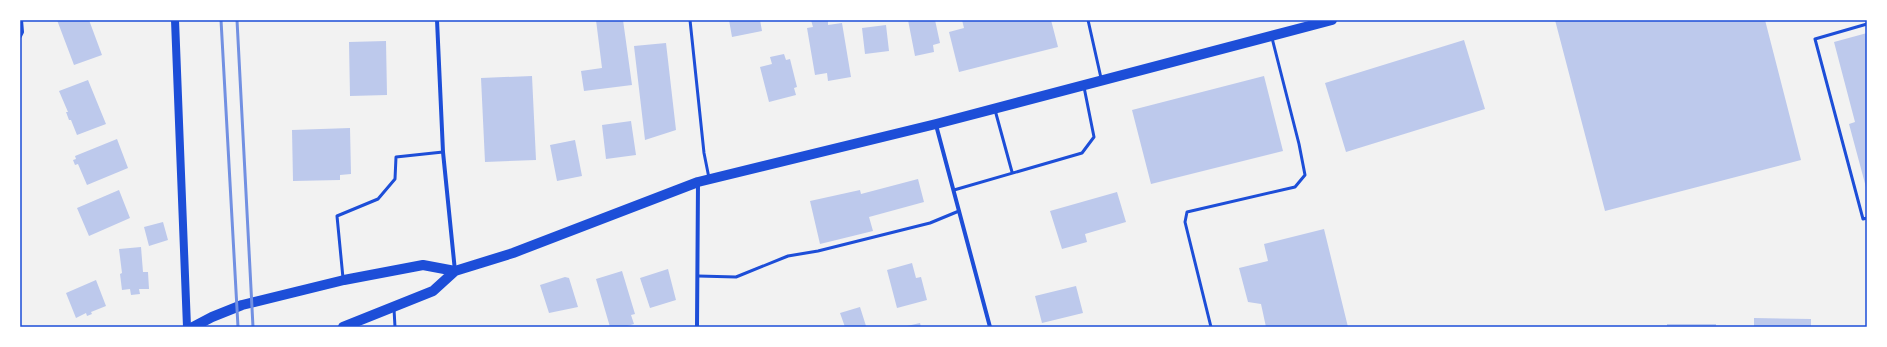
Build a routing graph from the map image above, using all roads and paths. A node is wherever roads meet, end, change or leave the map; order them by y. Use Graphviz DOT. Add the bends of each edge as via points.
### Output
graph roads {
  1 [pos="21,20"];
  2 [pos="175,20"];
  3 [pos="437,20"];
  4 [pos="690,20"];
  5 [pos="1088,20"];
  6 [pos="1332,20"];
  7 [pos="1867,24"];
  8 [pos="20,36"];
  9 [pos="1271,36"];
  10 [pos="1102,80"];
  11 [pos="1084,85"];
  12 [pos="995,109"];
  13 [pos="936,124"];
  14 [pos="443,152"];
  15 [pos="1012,172"];
  16 [pos="709,180"];
  17 [pos="698,182"];
  18 [pos="954,190"];
  19 [pos="959,211"];
  20 [pos="1867,218"];
  21 [pos="455,271"];
  22 [pos="698,276"];
  23 [pos="344,280"];
  24 [pos="394,307"];
  25 [pos="186,327"];
  26 [pos="193,327"];
  27 [pos="343,327"];
  28 [pos="395,327"];
  29 [pos="697,327"];
  30 [pos="990,327"];
  31 [pos="1211,327"];
  1 -- 8 [label="street"];
  2 -- 25 [label="main road"];
  3 -- 14 [label="street"];
  4 -- 16 [label="lane"];
  5 -- 10 [label="lane"];
  6 -- 9 [label="main road"];
  7 -- 20 [label="lane" via="1815,39 1863,218"];
  9 -- 10 [label="main road"];
  9 -- 31 [label="lane" via="1305,175 1295,186 1187,212 1185,222"];
  10 -- 11 [label="main road"];
  11 -- 12 [label="main road"];
  11 -- 15 [label="lane" via="1094,137 1082,153"];
  12 -- 13 [label="main road"];
  12 -- 15 [label="lane"];
  13 -- 16 [label="main road"];
  13 -- 18 [label="street"];
  14 -- 21 [label="street"];
  14 -- 23 [label="lane" via="396,157 395,179 378,199 337,216"];
  15 -- 18 [label="lane"];
  16 -- 17 [label="main road"];
  17 -- 21 [label="main road" via="513,253"];
  17 -- 22 [label="street"];
  18 -- 19 [label="street"];
  19 -- 22 [label="lane" via="930,223 788,256 736,277"];
  19 -- 30 [label="street"];
  21 -- 23 [label="main road" via="423,265"];
  21 -- 24 [label="main road" via="433,291"];
  22 -- 29 [label="street"];
  23 -- 26 [label="main road" via="242,305"];
  24 -- 27 [label="main road"];
  24 -- 28 [label="lane"];
}
